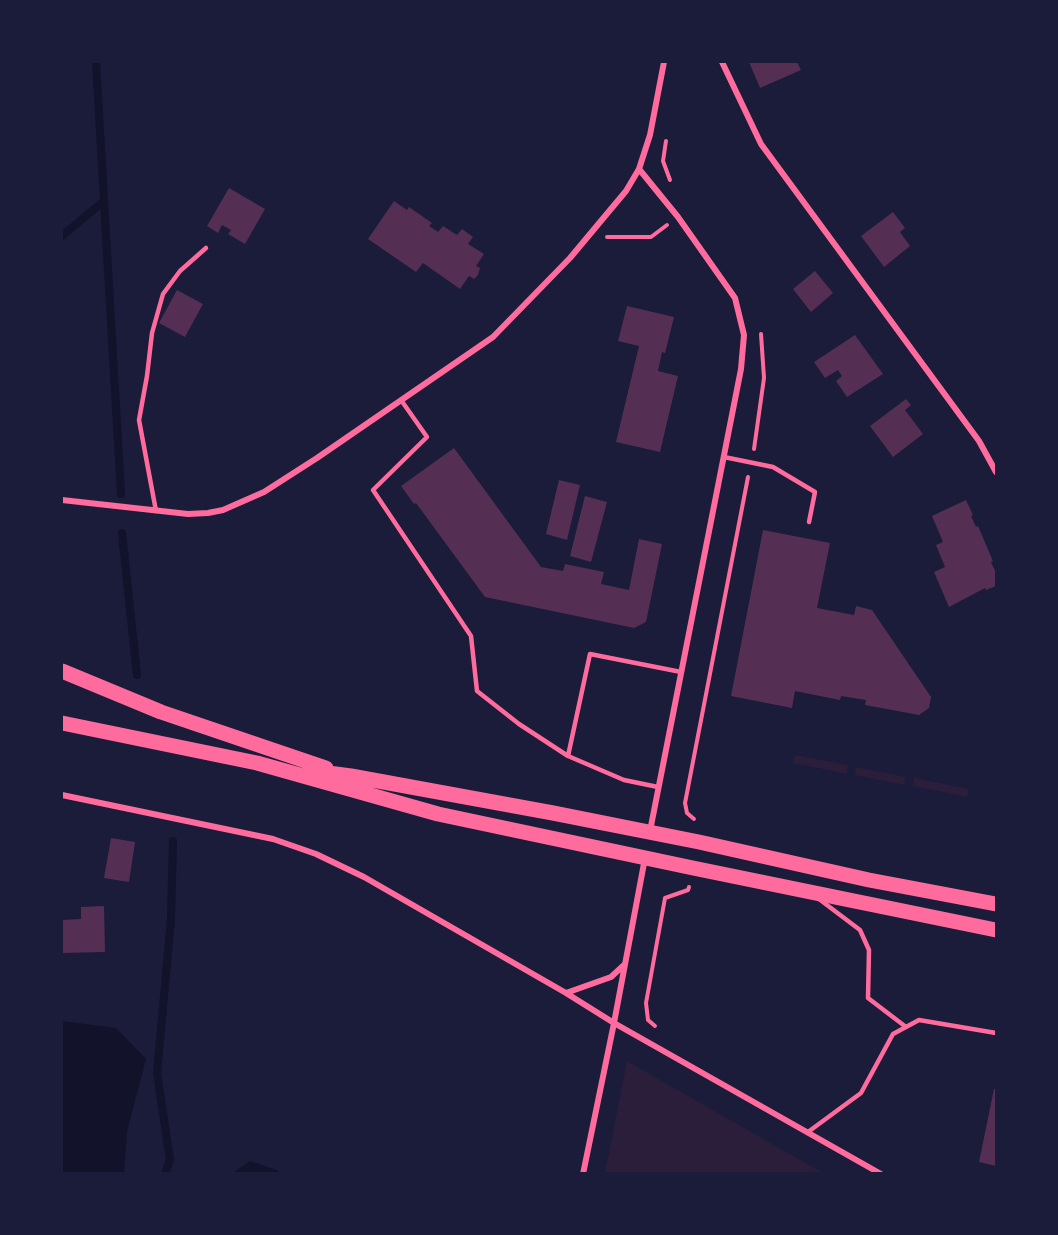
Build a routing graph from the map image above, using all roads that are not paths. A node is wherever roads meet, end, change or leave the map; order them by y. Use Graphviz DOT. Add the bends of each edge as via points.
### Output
graph roads {
  1 [pos="664,62"];
  2 [pos="722,62"];
  3 [pos="639,169"];
  4 [pos="206,248"];
  5 [pos="401,400"];
  6 [pos="724,457"];
  7 [pos="996,472"];
  8 [pos="62,500"];
  9 [pos="156,511"];
  10 [pos="809,522"];
  11 [pos="62,671"];
  12 [pos="681,672"];
  13 [pos="62,723"];
  14 [pos="568,756"];
  15 [pos="257,763"];
  16 [pos="351,776"];
  17 [pos="658,787"];
  18 [pos="62,795"];
  19 [pos="650,832"];
  20 [pos="645,858"];
  21 [pos="807,891"];
  22 [pos="996,904"];
  23 [pos="996,930"];
  24 [pos="625,965"];
  25 [pos="566,993"];
  26 [pos="614,1023"];
  27 [pos="906,1027"];
  28 [pos="996,1033"];
  29 [pos="808,1132"];
  30 [pos="583,1173"];
  31 [pos="881,1173"];
  1 -- 3 [label="street"];
  2 -- 7 [label="street" via="761,144 979,441"];
  3 -- 5 [label="street" via="597,227 493,337"];
  3 -- 6 [label="street" via="720,275 735,298 741,317 744,353"];
  4 -- 9 [label="lane" via="180,271 163,294 152,333 139,420"];
  5 -- 9 [label="street" via="264,492 238,504 208,513"];
  5 -- 14 [label="lane" via="428,437 373,490 471,636 477,692"];
  6 -- 10 [label="lane" via="773,467 815,492"];
  6 -- 12 [label="street"];
  8 -- 9 [label="street"];
  11 -- 16 [label="main road" via="161,712"];
  12 -- 14 [label="lane" via="590,654"];
  12 -- 17 [label="street"];
  13 -- 15 [label="main road"];
  14 -- 17 [label="lane" via="624,780"];
  15 -- 16 [label="main road"];
  15 -- 20 [label="main road" via="438,813"];
  16 -- 19 [label="main road"];
  17 -- 19 [label="street"];
  18 -- 25 [label="street" via="273,839 316,854 364,877"];
  19 -- 22 [label="main road"];
  20 -- 21 [label="main road"];
  20 -- 24 [label="street"];
  21 -- 23 [label="main road"];
  21 -- 27 [label="lane" via="860,930 869,950 868,998"];
  24 -- 25 [label="street" via="611,977"];
  24 -- 26 [label="street"];
  25 -- 26 [label="street"];
  26 -- 29 [label="street"];
  26 -- 30 [label="street"];
  27 -- 28 [label="lane" via="919,1020"];
  27 -- 29 [label="lane" via="893,1034 861,1093"];
  29 -- 31 [label="street"];
}
